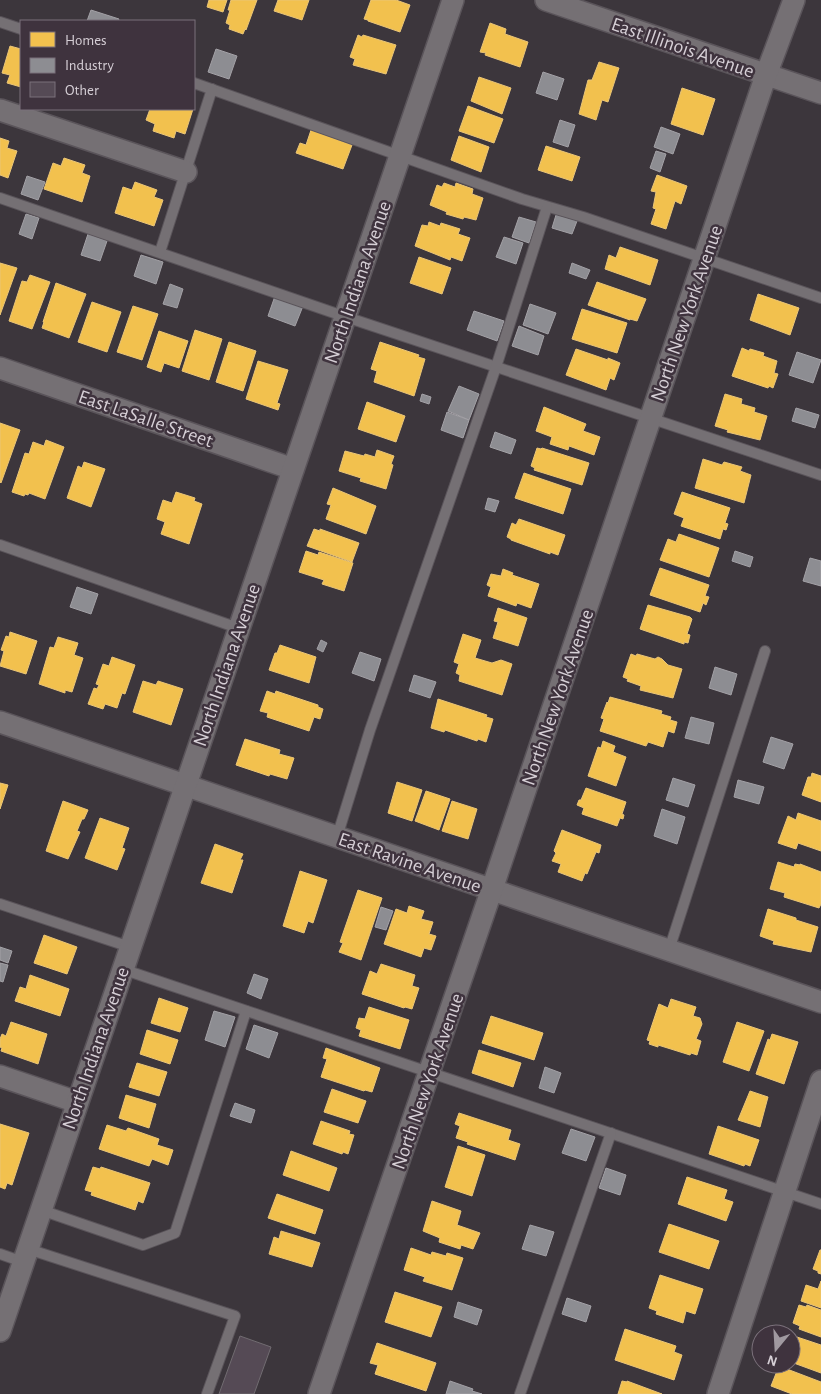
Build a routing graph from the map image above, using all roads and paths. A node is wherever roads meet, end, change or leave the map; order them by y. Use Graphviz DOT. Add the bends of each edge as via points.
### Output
graph roads {
  1 [pos="453,0"];
  2 [pos="546,0"];
  3 [pos="794,0"];
  4 [pos="0,22"];
  5 [pos="20,29"];
  6 [pos="766,75"];
  7 [pos="195,83"];
  8 [pos="212,89"];
  9 [pos="821,93"];
  10 [pos="0,110"];
  11 [pos="400,156"];
  12 [pos="186,172"];
  13 [pos="0,198"];
  14 [pos="547,207"];
  15 [pos="160,252"];
  16 [pos="705,259"];
  17 [pos="821,298"];
  18 [pos="346,317"];
  19 [pos="496,367"];
  20 [pos="0,368"];
  21 [pos="651,418"];
  22 [pos="293,469"];
  23 [pos="821,475"];
  24 [pos="0,545"];
  25 [pos="238,628"];
  26 [pos="765,651"];
  27 [pos="0,722"];
  28 [pos="185,785"];
  29 [pos="337,837"];
  30 [pos="492,890"];
  31 [pos="0,904"];
  32 [pos="130,947"];
  33 [pos="669,950"];
  34 [pos="122,969"];
  35 [pos="821,1002"];
  36 [pos="246,1011"];
  37 [pos="429,1072"];
  38 [pos="0,1076"];
  39 [pos="821,1081"];
  40 [pos="77,1102"];
  41 [pos="611,1133"];
  42 [pos="785,1192"];
  43 [pos="821,1204"];
  44 [pos="41,1210"];
  45 [pos="0,1254"];
  46 [pos="25,1256"];
  47 [pos="0,1331"];
  48 [pos="208,1394"];
  49 [pos="319,1394"];
  50 [pos="520,1394"];
  51 [pos="718,1394"];
  1 -- 11 [label="street, North Indiana Avenue"];
  2 -- 6 [label="street, East Illinois Avenue"];
  3 -- 6 [label="street, North New York Avenue"];
  4 -- 5 [label="lane"];
  6 -- 9 [label="street, East Illinois Avenue"];
  6 -- 16 [label="street, North New York Avenue"];
  7 -- 8 [label="lane"];
  8 -- 11 [label="lane"];
  8 -- 12 [label="lane"];
  10 -- 12 [label="street"];
  11 -- 14 [label="lane"];
  11 -- 18 [label="street, North Indiana Avenue"];
  12 -- 15 [label="lane"];
  13 -- 15 [label="lane"];
  14 -- 16 [label="lane"];
  14 -- 19 [label="lane"];
  15 -- 18 [label="lane"];
  16 -- 17 [label="lane"];
  16 -- 21 [label="street, North New York Avenue"];
  18 -- 19 [label="lane"];
  18 -- 22 [label="street, North Indiana Avenue"];
  19 -- 21 [label="lane"];
  19 -- 29 [label="lane" via="370,730"];
  20 -- 22 [label="street, East LaSalle Street"];
  21 -- 23 [label="lane"];
  21 -- 30 [label="street, North New York Avenue"];
  22 -- 25 [label="street, North Indiana Avenue"];
  24 -- 25 [label="lane"];
  25 -- 28 [label="street, North Indiana Avenue"];
  26 -- 33 [label="lane"];
  27 -- 28 [label="street, East Ravine Avenue"];
  28 -- 29 [label="street, East Ravine Avenue"];
  28 -- 32 [label="street, North Indiana Avenue"];
  29 -- 30 [label="street, East Ravine Avenue"];
  30 -- 33 [label="street, East Ravine Avenue"];
  30 -- 37 [label="street, North New York Avenue"];
  31 -- 32 [label="lane"];
  32 -- 34 [label="street, North Indiana Avenue"];
  33 -- 35 [label="street, East Ravine Avenue"];
  34 -- 36 [label="lane"];
  34 -- 40 [label="street, North Indiana Avenue"];
  36 -- 37 [label="lane"];
  36 -- 44 [label="lane" via="175,1233 143,1245"];
  37 -- 41 [label="lane"];
  37 -- 49 [label="street, North New York Avenue"];
  38 -- 40 [label="street"];
  39 -- 42 [label="street"];
  40 -- 44 [label="street, North Indiana Avenue"];
  41 -- 42 [label="lane"];
  41 -- 50 [label="lane"];
  42 -- 43 [label="lane"];
  42 -- 51 [label="street"];
  44 -- 46 [label="street, North Indiana Avenue"];
  45 -- 46 [label="lane"];
  46 -- 47 [label="street, North Indiana Avenue"];
  46 -- 48 [label="lane" via="234,1316"];
}
